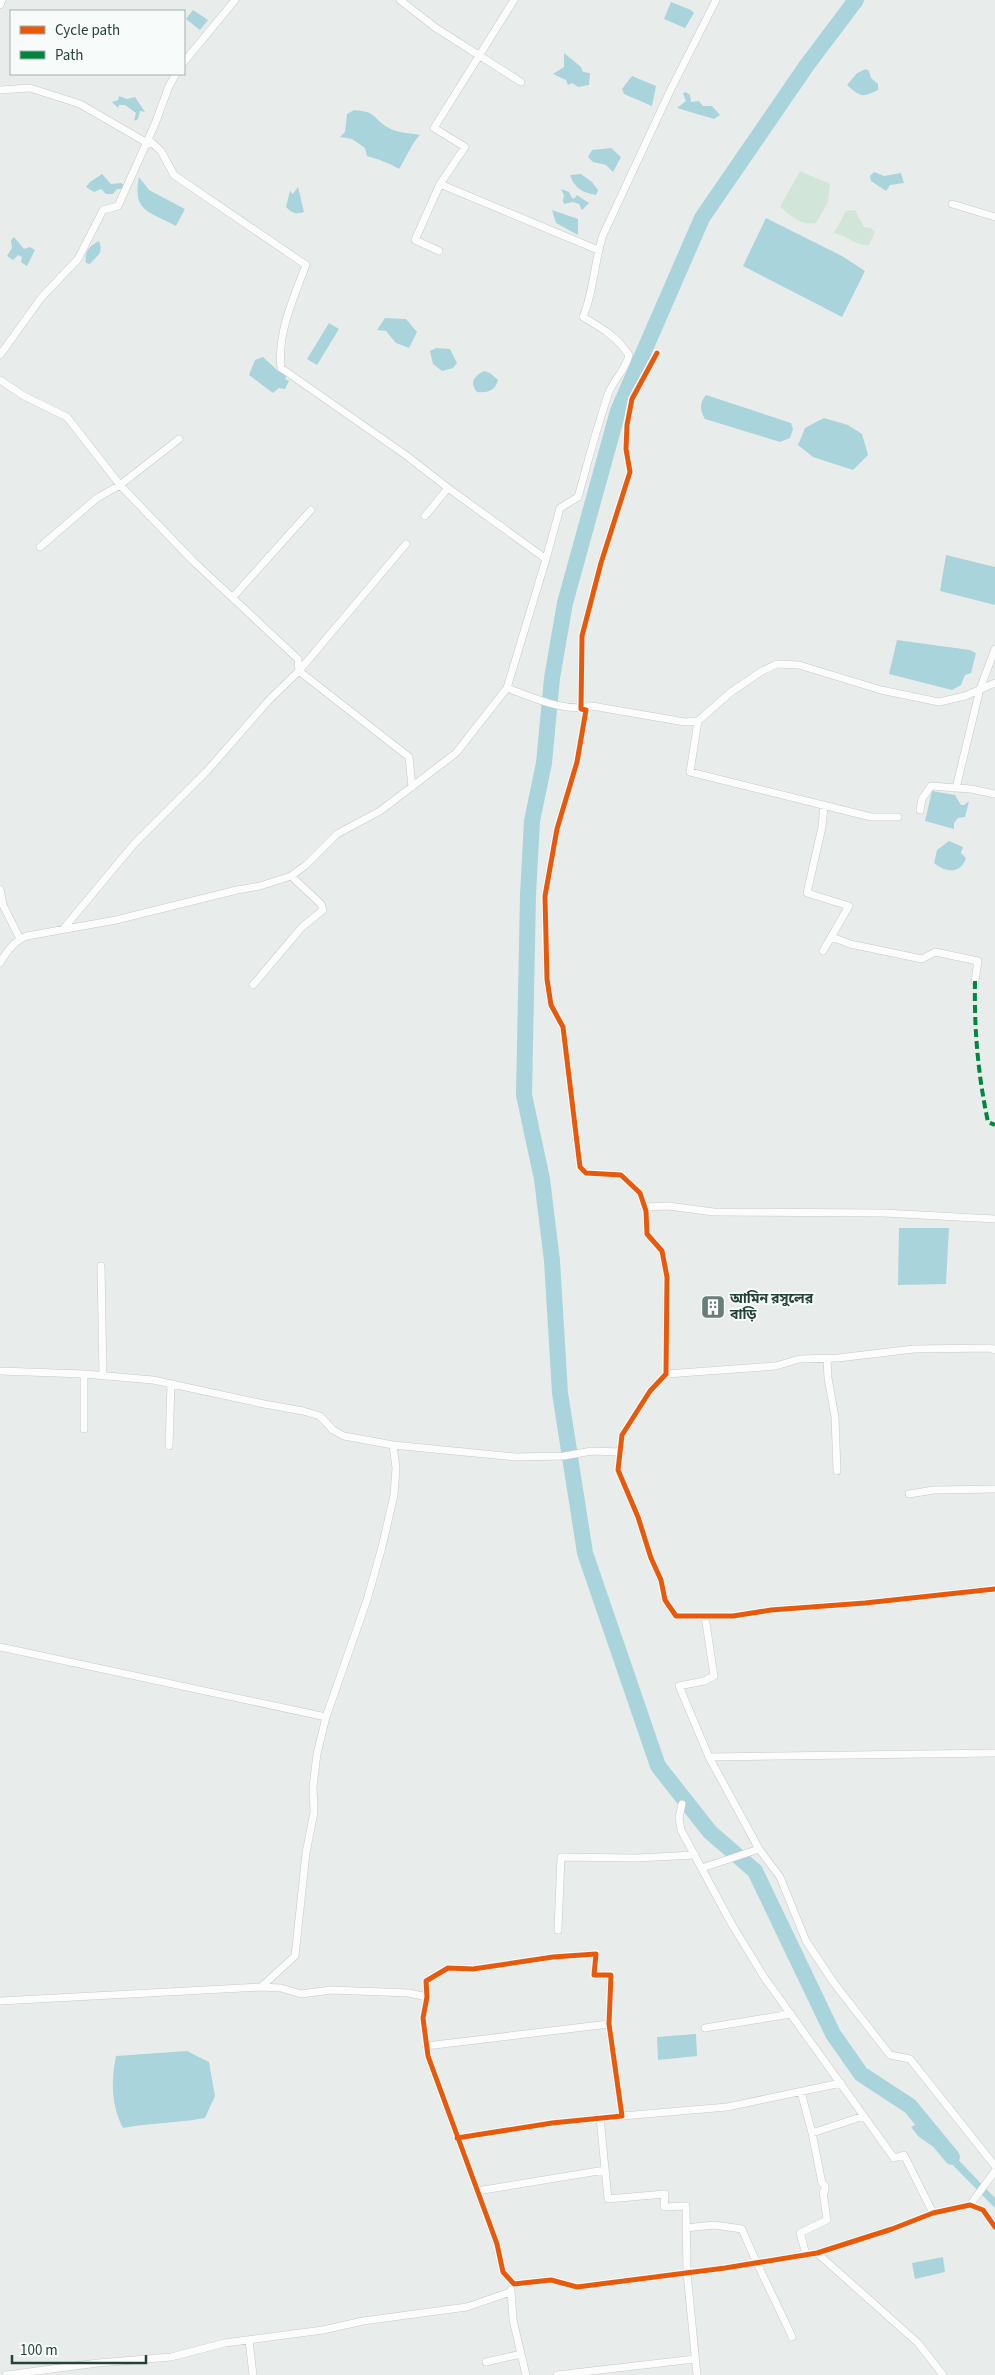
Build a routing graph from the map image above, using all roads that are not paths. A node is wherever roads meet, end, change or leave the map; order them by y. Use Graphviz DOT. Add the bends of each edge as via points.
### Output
graph roads {
  1 [pos="2,0"];
  2 [pos="235,0"];
  3 [pos="400,0"];
  4 [pos="514,0"];
  5 [pos="716,0"];
  6 [pos="0,5"];
  7 [pos="479,58"];
  8 [pos="185,61"];
  9 [pos="175,75"];
  10 [pos="521,82"];
  11 [pos="0,90"];
  12 [pos="147,141"];
  13 [pos="440,184"];
  14 [pos="952,204"];
  15 [pos="995,217"];
  16 [pos="598,250"];
  17 [pos="439,251"];
  18 [pos="657,353"];
  19 [pos="0,355"];
  20 [pos="0,380"];
  21 [pos="179,439"];
  22 [pos="120,485"];
  23 [pos="448,488"];
  24 [pos="312,510"];
  25 [pos="425,516"];
  26 [pos="406,544"];
  27 [pos="40,547"];
  28 [pos="546,559"];
  29 [pos="233,597"];
  30 [pos="995,648"];
  31 [pos="299,671"];
  32 [pos="995,683"];
  33 [pos="506,688"];
  34 [pos="980,689"];
  35 [pos="581,709"];
  36 [pos="698,721"];
  37 [pos="412,787"];
  38 [pos="956,788"];
  39 [pos="995,794"];
  40 [pos="824,806"];
  41 [pos="920,810"];
  42 [pos="898,817"];
  43 [pos="291,876"];
  44 [pos="0,889"];
  45 [pos="64,928"];
  46 [pos="832,937"];
  47 [pos="20,939"];
  48 [pos="823,951"];
  49 [pos="0,963"];
  50 [pos="975,981"];
  51 [pos="253,985"];
  52 [pos="644,1207"];
  53 [pos="995,1219"];
  54 [pos="101,1266"];
  55 [pos="995,1350"];
  56 [pos="827,1358"];
  57 [pos="0,1371"];
  58 [pos="84,1374"];
  59 [pos="666,1374"];
  60 [pos="102,1376"];
  61 [pos="171,1384"];
  62 [pos="84,1429"];
  63 [pos="393,1444"];
  64 [pos="169,1446"];
  65 [pos="621,1452"];
  66 [pos="837,1470"];
  67 [pos="995,1489"];
  68 [pos="909,1494"];
  69 [pos="995,1589"];
  70 [pos="705,1616"];
  71 [pos="0,1647"];
  72 [pos="326,1718"];
  73 [pos="995,1753"];
  74 [pos="709,1757"];
  75 [pos="682,1804"];
  76 [pos="759,1849"];
  77 [pos="695,1855"];
  78 [pos="702,1868"];
  79 [pos="558,1930"];
  80 [pos="261,1987"];
  81 [pos="427,1997"];
  82 [pos="0,2001"];
  83 [pos="791,2014"];
  84 [pos="609,2024"];
  85 [pos="704,2028"];
  86 [pos="426,2046"];
  87 [pos="841,2083"];
  88 [pos="801,2092"];
  89 [pos="622,2116"];
  90 [pos="864,2116"];
  91 [pos="600,2118"];
  92 [pos="812,2133"];
  93 [pos="457,2138"];
  94 [pos="995,2166"];
  95 [pos="605,2170"];
  96 [pos="995,2171"];
  97 [pos="477,2191"];
  98 [pos="970,2204"];
  99 [pos="933,2213"];
  100 [pos="995,2227"];
  101 [pos="686,2228"];
  102 [pos="817,2253"];
  103 [pos="806,2254"];
  104 [pos="755,2262"];
  105 [pos="686,2273"];
  106 [pos="514,2284"];
  107 [pos="510,2292"];
  108 [pos="792,2337"];
  109 [pos="249,2340"];
  110 [pos="521,2354"];
  111 [pos="696,2359"];
  112 [pos="486,2362"];
  113 [pos="6,2375"];
  114 [pos="253,2375"];
  115 [pos="526,2375"];
  116 [pos="557,2375"];
  117 [pos="698,2375"];
  118 [pos="943,2375"];
  1 -- 6 [label="street"];
  2 -- 8 [label="street"];
  3 -- 7 [label="street"];
  4 -- 7 [label="street"];
  5 -- 16 [label="street" via="666,100"];
  7 -- 10 [label="street"];
  7 -- 13 [label="street" via="434,128 465,146"];
  9 -- 12 [label="street"];
  11 -- 12 [label="street" via="30,88 80,104"];
  12 -- 19 [label="street" via="118,206 103,210 78,259 41,298"];
  12 -- 23 [label="street" via="161,151 174,175 306,265 286,320 279,354 281,368"];
  13 -- 16 [label="street"];
  13 -- 17 [label="street" via="415,240"];
  14 -- 15 [label="street"];
  16 -- 28 [label="street" via="590,302 583,317 607,331 629,355 606,402 578,496 560,508"];
  18 -- 35 [label="street" via="632,399 626,449 630,472 582,636"];
  20 -- 22 [label="street" via="67,417"];
  21 -- 22 [label="street"];
  22 -- 27 [label="street" via="97,498"];
  22 -- 29 [label="street" via="193,561"];
  23 -- 25 [label="street"];
  23 -- 28 [label="street"];
  24 -- 29 [label="street"];
  26 -- 31 [label="street"];
  28 -- 33 [label="street"];
  29 -- 31 [label="street" via="298,659"];
  30 -- 34 [label="street"];
  31 -- 37 [label="street" via="409,757"];
  31 -- 45 [label="street" via="134,844"];
  32 -- 34 [label="street"];
  33 -- 35 [label="street"];
  33 -- 37 [label="street" via="456,753"];
  34 -- 36 [label="street" via="939,702 881,690 799,665 778,664 731,692"];
  34 -- 38 [label="street"];
  35 -- 36 [label="street" via="592,706 684,722"];
  35 -- 52 [label="street" via="586,710 581,745 557,829 545,896 547,979 551,1005 563,1027 580,1167 586,1173 621,1176 640,1194"];
  36 -- 40 [label="street" via="690,772"];
  37 -- 43 [label="street" via="380,811 337,834 306,866"];
  38 -- 39 [label="street"];
  38 -- 41 [label="street" via="931,786 922,799"];
  40 -- 42 [label="street" via="871,817"];
  40 -- 46 [label="street" via="807,893 849,906"];
  43 -- 45 [label="street" via="116,920"];
  43 -- 51 [label="street" via="321,904 323,910 297,932"];
  44 -- 47 [label="street" via="3,905"];
  45 -- 47 [label="street"];
  46 -- 48 [label="street"];
  46 -- 50 [label="street" via="850,944 922,959 935,952 978,961"];
  47 -- 49 [label="street"];
  52 -- 53 [label="street" via="668,1206 714,1212 866,1213"];
  52 -- 59 [label="street" via="647,1234 662,1251 667,1277"];
  54 -- 60 [label="street"];
  55 -- 56 [label="street" via="914,1348"];
  56 -- 59 [label="street"];
  56 -- 66 [label="street" via="835,1417"];
  57 -- 58 [label="street"];
  58 -- 60 [label="street"];
  58 -- 62 [label="street"];
  59 -- 65 [label="street" via="650,1391 622,1435"];
  60 -- 61 [label="street"];
  61 -- 63 [label="street" via="303,1410 320,1416 344,1436"];
  61 -- 64 [label="street"];
  63 -- 65 [label="street" via="516,1457"];
  63 -- 72 [label="street" via="396,1468 394,1495 382,1547"];
  65 -- 70 [label="street" via="618,1470 666,1600 676,1616"];
  67 -- 68 [label="street" via="934,1490"];
  69 -- 70 [label="street" via="733,1616"];
  70 -- 74 [label="street" via="714,1676 678,1686"];
  71 -- 72 [label="street"];
  72 -- 80 [label="street" via="317,1754 314,1812 306,1853 295,1956"];
  73 -- 74 [label="street"];
  74 -- 76 [label="street"];
  75 -- 77 [label="street" via="681,1830"];
  76 -- 78 [label="street"];
  76 -- 94 [label="street" via="780,1877 806,1941 834,1983 890,2055 910,2059"];
  77 -- 78 [label="street"];
  77 -- 79 [label="street" via="561,1857"];
  78 -- 83 [label="street" via="750,1954"];
  80 -- 81 [label="street" via="301,1994 331,1990 409,1993"];
  80 -- 82 [label="street"];
  81 -- 84 [label="street" via="426,1981 448,1968 596,1954 594,1975 611,1975"];
  81 -- 86 [label="street" via="423,2018"];
  83 -- 85 [label="street"];
  83 -- 87 [label="street"];
  84 -- 86 [label="street"];
  84 -- 89 [label="street"];
  86 -- 93 [label="street"];
  87 -- 88 [label="street"];
  87 -- 90 [label="street"];
  88 -- 89 [label="street" via="726,2107"];
  88 -- 92 [label="street"];
  89 -- 91 [label="street"];
  90 -- 92 [label="street"];
  90 -- 99 [label="street" via="894,2158 904,2155"];
  91 -- 93 [label="street"];
  91 -- 95 [label="street"];
  92 -- 103 [label="street" via="826,2190 822,2192 827,2220 800,2233"];
  93 -- 97 [label="street"];
  95 -- 97 [label="street"];
  95 -- 101 [label="street" via="608,2199 665,2194 664,2207 686,2206"];
  96 -- 98 [label="street"];
  97 -- 106 [label="street" via="497,2244 503,2272"];
  98 -- 99 [label="street"];
  98 -- 100 [label="street" via="983,2210"];
  99 -- 102 [label="street"];
  101 -- 104 [label="street" via="714,2225 742,2230"];
  101 -- 105 [label="street"];
  102 -- 103 [label="street"];
  102 -- 118 [label="street" via="918,2343"];
  103 -- 104 [label="street"];
  104 -- 105 [label="street"];
  104 -- 108 [label="street" via="767,2280"];
  105 -- 106 [label="street" via="577,2287 551,2280"];
  105 -- 111 [label="street"];
  106 -- 107 [label="street"];
  107 -- 109 [label="street" via="467,2307"];
  107 -- 110 [label="street"];
  109 -- 113 [label="street" via="171,2357"];
  109 -- 114 [label="street"];
  110 -- 112 [label="street"];
  110 -- 115 [label="street"];
  111 -- 116 [label="street"];
  111 -- 117 [label="street"];
}
